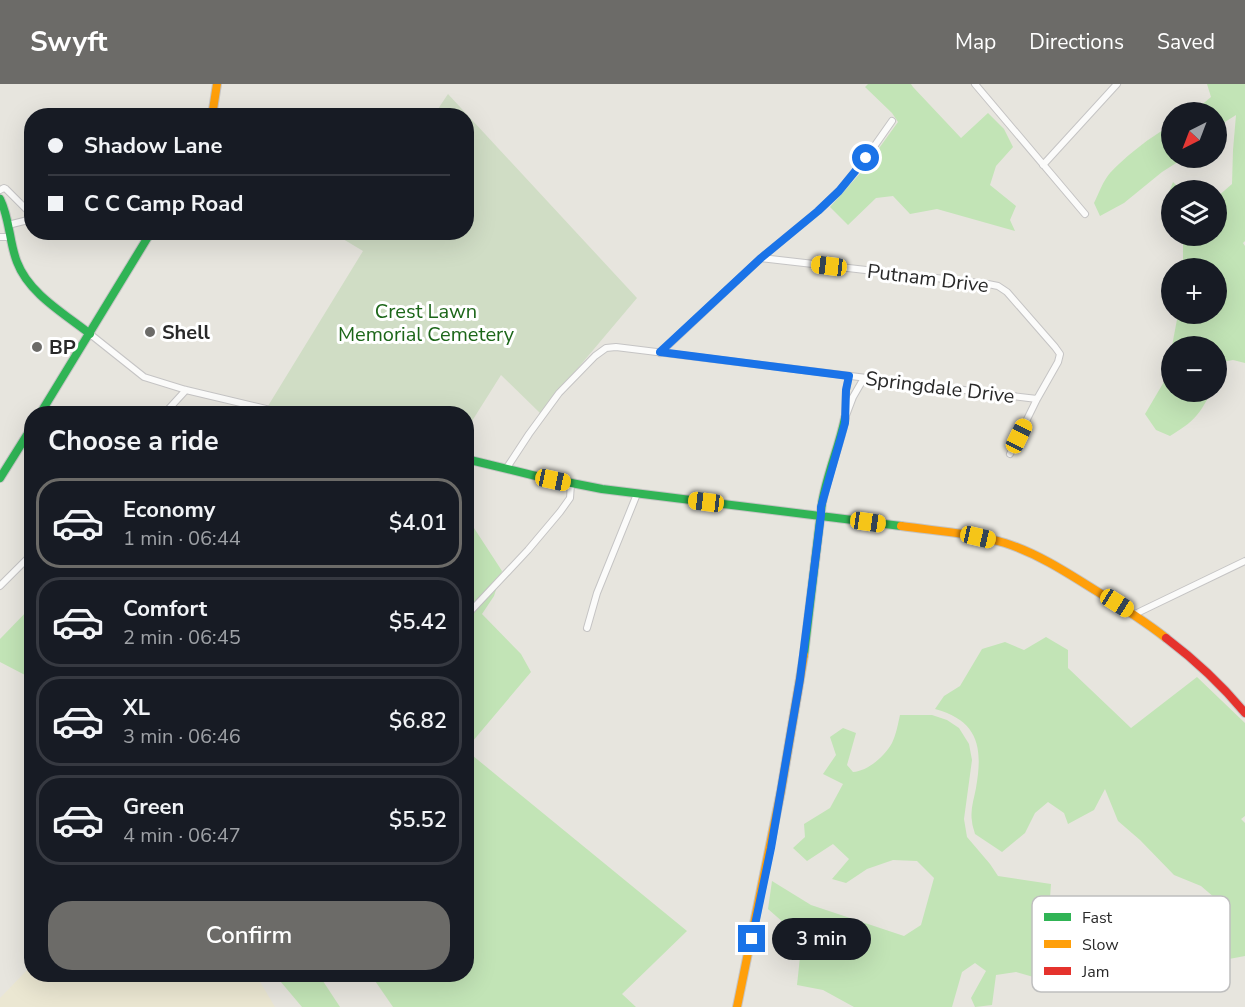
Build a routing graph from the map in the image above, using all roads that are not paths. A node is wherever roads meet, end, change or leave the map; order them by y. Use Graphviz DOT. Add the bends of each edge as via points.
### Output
graph roads {
  1 [pos="217,84"];
  2 [pos="975,84"];
  3 [pos="1118,84"];
  4 [pos="213,108"];
  5 [pos="892,121"];
  6 [pos="1043,165"];
  7 [pos="0,190"];
  8 [pos="0,199"];
  9 [pos="24,207"];
  10 [pos="1086,214"];
  11 [pos="24,220"];
  12 [pos="8,225"];
  13 [pos="0,237"];
  14 [pos="10,237"];
  15 [pos="146,240"];
  16 [pos="761,258"];
  17 [pos="90,334"];
  18 [pos="660,352"];
  19 [pos="849,376"];
  20 [pos="864,378"];
  21 [pos="186,390"];
  22 [pos="1037,399"];
  23 [pos="45,406"];
  24 [pos="171,406"];
  25 [pos="254,406"];
  26 [pos="846,418"];
  27 [pos="24,440"];
  28 [pos="1010,454"];
  29 [pos="474,461"];
  30 [pos="506,469"];
  31 [pos="0,478"];
  32 [pos="571,484"];
  33 [pos="637,494"];
  34 [pos="821,515"];
  35 [pos="1245,561"];
  36 [pos="24,562"];
  37 [pos="0,586"];
  38 [pos="474,607"];
  39 [pos="1135,614"];
  40 [pos="587,628"];
  41 [pos="1245,713"];
  42 [pos="737,1007"];
  1 -- 4 [label="street"];
  2 -- 6 [label="street"];
  3 -- 6 [label="street"];
  5 -- 16 [label="street" via="839,191"];
  6 -- 10 [label="street"];
  7 -- 9 [label="street" via="6,189"];
  8 -- 12 [label="street"];
  11 -- 12 [label="street"];
  12 -- 14 [label="street"];
  13 -- 14 [label="street"];
  14 -- 17 [label="street" via="17,264 29,285"];
  15 -- 17 [label="street"];
  16 -- 18 [label="street"];
  16 -- 22 [label="street, Putnam Drive" via="998,286 1007,291 1060,354"];
  17 -- 21 [label="street" via="140,374"];
  17 -- 23 [label="street"];
  18 -- 19 [label="street, Springdale Drive"];
  18 -- 30 [label="street, Springdale Drive" via="616,347 600,352 559,393"];
  19 -- 20 [label="street, Springdale Drive"];
  19 -- 26 [label="street"];
  20 -- 22 [label="street, Springdale Drive"];
  20 -- 26 [label="street"];
  21 -- 24 [label="street"];
  21 -- 25 [label="street"];
  22 -- 28 [label="street, Putnam Drive"];
  26 -- 34 [label="street"];
  27 -- 31 [label="street"];
  29 -- 30 [label="street"];
  30 -- 32 [label="street"];
  32 -- 33 [label="street"];
  32 -- 38 [label="street" via="570,498 561,513"];
  33 -- 34 [label="street"];
  33 -- 40 [label="street" via="597,592"];
  34 -- 39 [label="street" via="1007,544 1057,567"];
  34 -- 42 [label="street" via="791,732"];
  35 -- 39 [label="street"];
  36 -- 37 [label="street"];
  39 -- 41 [label="street" via="1215,679"];
}
